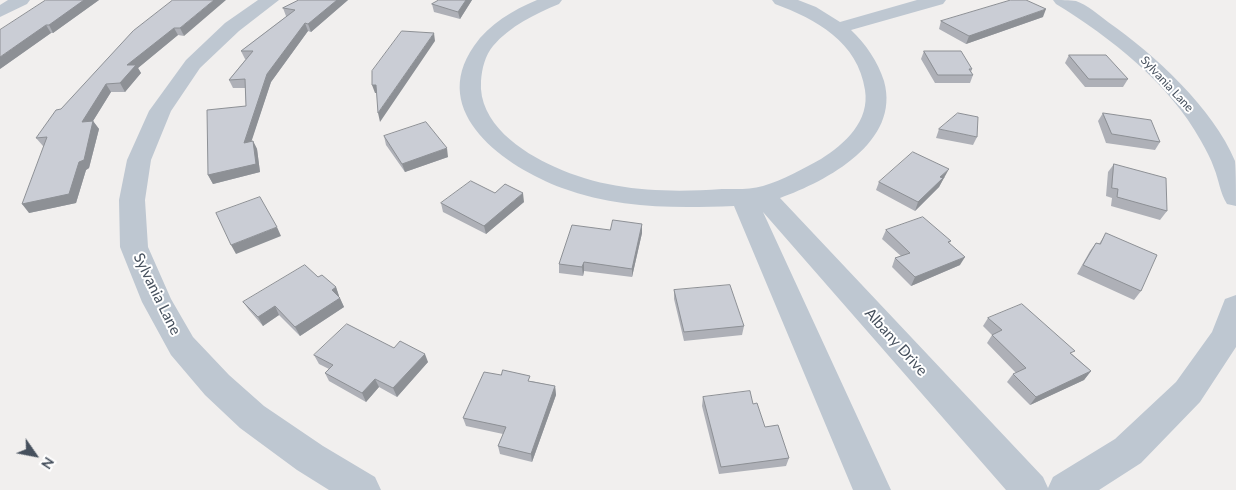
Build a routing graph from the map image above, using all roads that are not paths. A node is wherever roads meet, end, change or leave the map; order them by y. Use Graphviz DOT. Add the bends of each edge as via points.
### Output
graph roads {
  1 [pos="21,0"];
  2 [pos="270,0"];
  3 [pos="553,0"];
  4 [pos="781,0"];
  5 [pos="937,0"];
  6 [pos="1062,0"];
  7 [pos="0,12"];
  8 [pos="831,18"];
  9 [pos="752,196"];
  10 [pos="1236,198"];
  11 [pos="1236,306"];
  12 [pos="362,490"];
  13 [pos="872,490"];
  14 [pos="1030,490"];
  15 [pos="1066,490"];
  1 -- 7 [label="street"];
  2 -- 12 [label="street, Sylvania Lane" via="232,27 193,64 160,111 138,168 132,200 134,247 157,302 182,346 217,385 252,417"];
  3 -- 9 [label="street" via="510,21 488,40 474,62 469,86 476,112 494,138 526,162 569,182 621,195 678,200"];
  4 -- 8 [label="street"];
  5 -- 8 [label="street"];
  6 -- 10 [label="street, Sylvania Lane" via="1131,48 1184,100 1205,128"];
  8 -- 9 [label="street" via="857,45 876,85 877,106 869,127 853,148 828,167"];
  9 -- 13 [label="street"];
  9 -- 14 [label="street, Albany Drive"];
  11 -- 15 [label="street" via="1226,337 1188,392 1128,451"];
}
